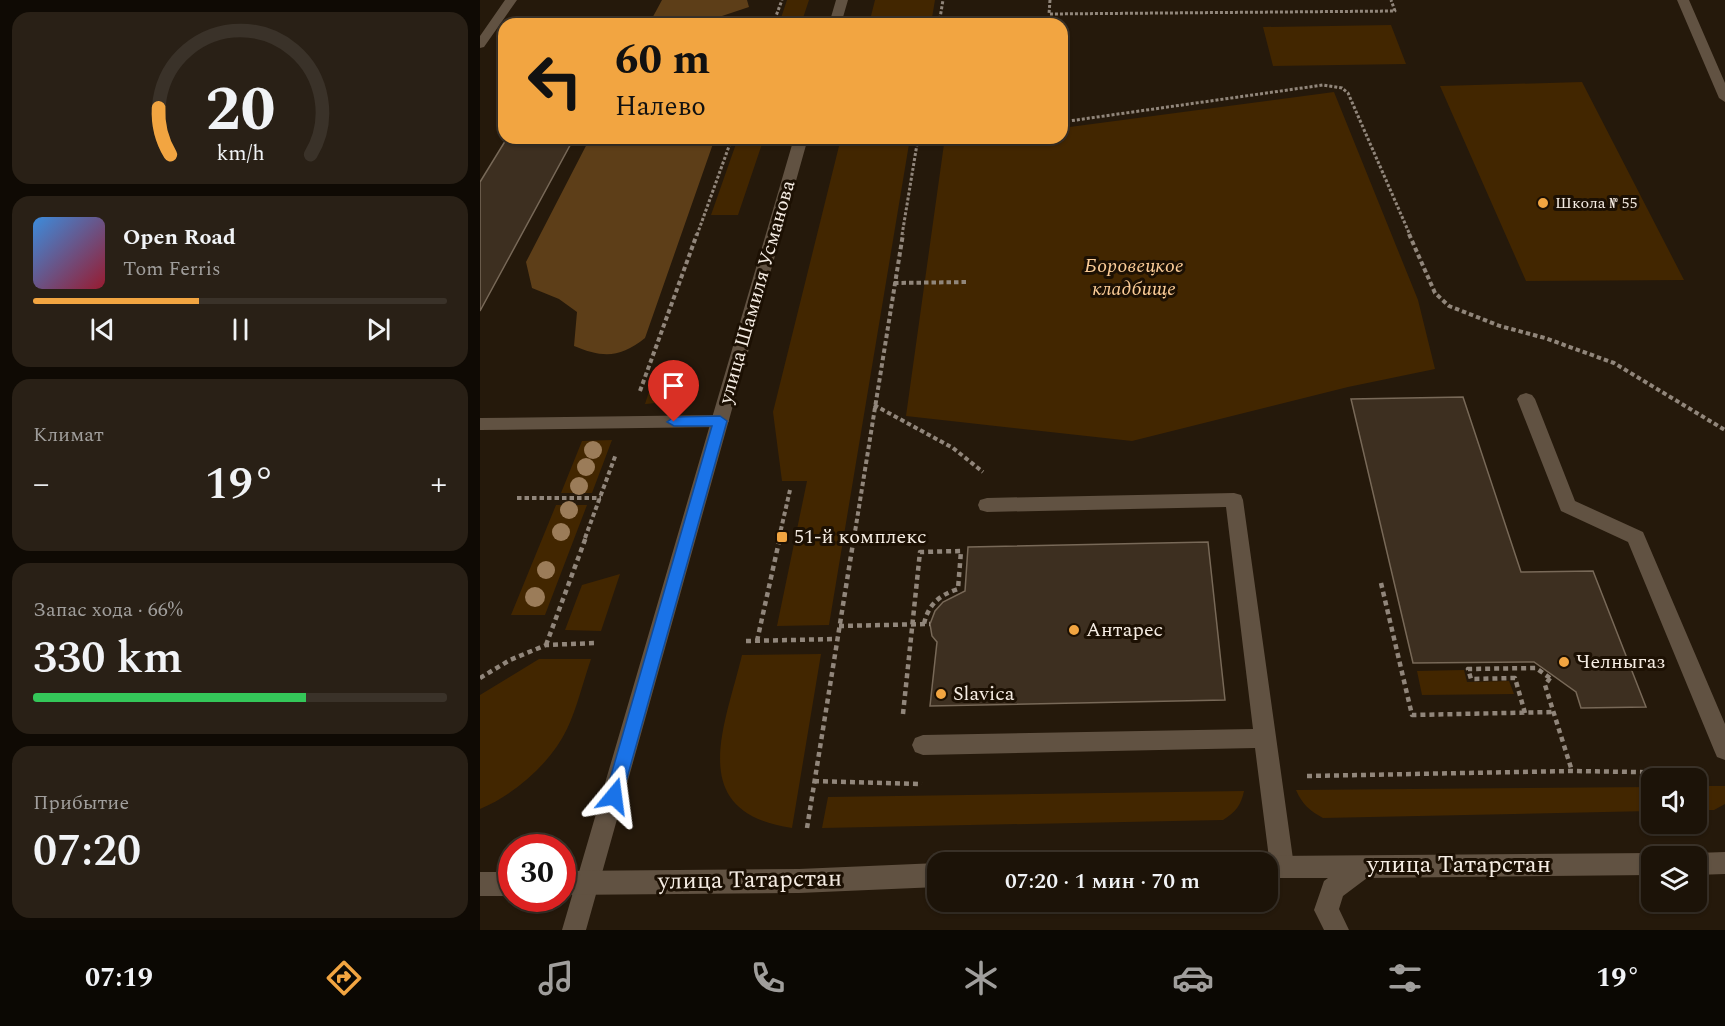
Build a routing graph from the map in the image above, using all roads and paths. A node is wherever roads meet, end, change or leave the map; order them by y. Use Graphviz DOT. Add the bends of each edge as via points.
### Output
graph roads {
  1 [pos="511,0"];
  2 [pos="782,0"];
  3 [pos="842,0"];
  4 [pos="943,0"];
  5 [pos="1050,0"];
  6 [pos="1391,0"];
  7 [pos="1683,0"];
  8 [pos="498,18"];
  9 [pos="498,18"];
  10 [pos="775,18"];
  11 [pos="837,18"];
  12 [pos="940,18"];
  13 [pos="480,44"];
  14 [pos="1725,98"];
  15 [pos="1068,121"];
  16 [pos="799,144"];
  17 [pos="916,144"];
  18 [pos="969,282"];
  19 [pos="894,283"];
  20 [pos="1526,399"];
  21 [pos="874,405"];
  22 [pos="720,421"];
  23 [pos="480,424"];
  24 [pos="1725,430"];
  25 [pos="981,469"];
  26 [pos="790,490"];
  27 [pos="517,498"];
  28 [pos="601,498"];
  29 [pos="987,505"];
  30 [pos="1382,583"];
  31 [pos="912,624"];
  32 [pos="924,624"];
  33 [pos="930,624"];
  34 [pos="839,626"];
  35 [pos="837,639"];
  36 [pos="746,641"];
  37 [pos="757,641"];
  38 [pos="597,643"];
  39 [pos="480,678"];
  40 [pos="1553,712"];
  41 [pos="1525,713"];
  42 [pos="903,716"];
  43 [pos="1266,738"];
  44 [pos="923,745"];
  45 [pos="1725,750"];
  46 [pos="1572,771"];
  47 [pos="1641,772"];
  48 [pos="1271,776"];
  49 [pos="807,828"];
  50 [pos="1274,852"];
  51 [pos="1641,864"];
  52 [pos="1707,864"];
  53 [pos="1725,864"];
  54 [pos="1364,865"];
  55 [pos="1278,866"];
  56 [pos="927,875"];
  57 [pos="576,883"];
  58 [pos="588,883"];
  59 [pos="480,884"];
  60 [pos="498,884"];
  61 [pos="574,930"];
  62 [pos="1337,930"];
  1 -- 8 [label="street"];
  2 -- 10 [label="path"];
  3 -- 11 [label="street"];
  4 -- 12 [label="path"];
  5 -- 6 [label="path" via="1049,14 1395,11"];
  7 -- 14 [label="street"];
  9 -- 13 [label="street"];
  15 -- 24 [label="path" via="1323,85 1342,88 1348,93 1435,293 1449,306 1614,363"];
  16 -- 22 [label="street, улица Шамиля Усманова"];
  17 -- 19 [label="path"];
  18 -- 19 [label="path"];
  19 -- 21 [label="path"];
  20 -- 45 [label="street" via="1568,506 1636,537"];
  21 -- 25 [label="path" via="953,448"];
  21 -- 34 [label="path"];
  22 -- 23 [label="street"];
  22 -- 58 [label="street, улица Шамиля Усманова"];
  26 -- 37 [label="path"];
  27 -- 28 [label="path"];
  29 -- 43 [label="street" via="1234,501"];
  30 -- 41 [label="path" via="1412,715"];
  31 -- 32 [label="path"];
  31 -- 32 [label="path" via="920,552 961,551 958,589 938,597 925,614"];
  31 -- 34 [label="path"];
  31 -- 42 [label="path"];
  32 -- 33 [label="path"];
  34 -- 35 [label="path"];
  35 -- 37 [label="path"];
  35 -- 49 [label="path"];
  36 -- 37 [label="path"];
  38 -- 39 [label="path" via="546,645"];
  40 -- 41 [label="path"];
  40 -- 41 [label="path" via="1545,685 1552,677 1536,668 1468,669 1471,679 1515,678"];
  40 -- 46 [label="path"];
  43 -- 44 [label="street"];
  43 -- 48 [label="street"];
  46 -- 47 [label="path"];
  46 -- 48 [label="path"];
  48 -- 50 [label="street"];
  51 -- 54 [label="street, улица Татарстан"];
  52 -- 53 [label="street"];
  54 -- 55 [label="street, улица Татарстан"];
  54 -- 62 [label="street" via="1333,889 1326,910"];
  56 -- 58 [label="street, улица Татарстан"];
  57 -- 58 [label="street, улица Татарстан"];
  58 -- 61 [label="street, улица Шамиля Усманова"];
  59 -- 60 [label="street"];
}
